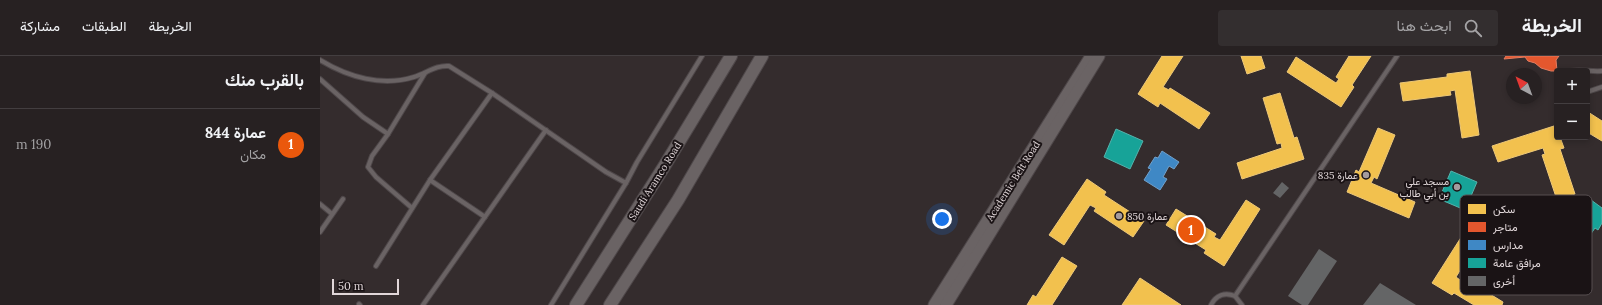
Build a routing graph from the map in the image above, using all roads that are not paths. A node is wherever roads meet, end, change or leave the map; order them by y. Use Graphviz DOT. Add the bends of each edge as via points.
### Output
graph roads {
  1 [pos="702,56"];
  2 [pos="732,56"];
  3 [pos="762,56"];
  4 [pos="1091,56"];
  5 [pos="1099,56"];
  6 [pos="1397,56"];
  7 [pos="320,60"];
  8 [pos="1602,71"];
  9 [pos="1590,72"];
  10 [pos="425,73"];
  11 [pos="320,79"];
  12 [pos="1602,87"];
  13 [pos="1590,91"];
  14 [pos="492,93"];
  15 [pos="546,130"];
  16 [pos="388,134"];
  17 [pos="430,180"];
  18 [pos="626,183"];
  19 [pos="343,199"];
  20 [pos="320,204"];
  21 [pos="412,208"];
  22 [pos="332,214"];
  23 [pos="485,216"];
  24 [pos="320,232"];
  25 [pos="376,266"];
  26 [pos="1235,296"];
  27 [pos="423,305"];
  28 [pos="551,305"];
  29 [pos="576,305"];
  30 [pos="610,305"];
  31 [pos="934,305"];
  32 [pos="946,305"];
  33 [pos="1211,305"];
  34 [pos="1242,305"];
  1 -- 18 [label="lane"];
  2 -- 29 [label="main road, Saudi Aramco Road"];
  3 -- 30 [label="main road" via="678,200"];
  4 -- 31 [label="street, Academic Belt Road"];
  5 -- 32 [label="street, Academic Belt Road"];
  6 -- 26 [label="lane"];
  7 -- 10 [label="lane" via="346,73 377,81 394,82"];
  8 -- 9 [label="lane"];
  10 -- 14 [label="lane" via="449,66"];
  10 -- 16 [label="lane"];
  11 -- 16 [label="lane" via="363,117"];
  12 -- 13 [label="lane"];
  14 -- 15 [label="lane"];
  14 -- 17 [label="lane"];
  15 -- 18 [label="lane"];
  15 -- 23 [label="lane"];
  16 -- 21 [label="lane" via="372,156 368,167 376,178"];
  17 -- 21 [label="lane"];
  17 -- 23 [label="lane"];
  18 -- 28 [label="lane"];
  19 -- 22 [label="lane"];
  20 -- 22 [label="lane"];
  21 -- 25 [label="lane"];
  22 -- 24 [label="lane"];
  23 -- 27 [label="lane"];
  26 -- 33 [label="lane" via="1220,295"];
  26 -- 34 [label="lane"];
}
